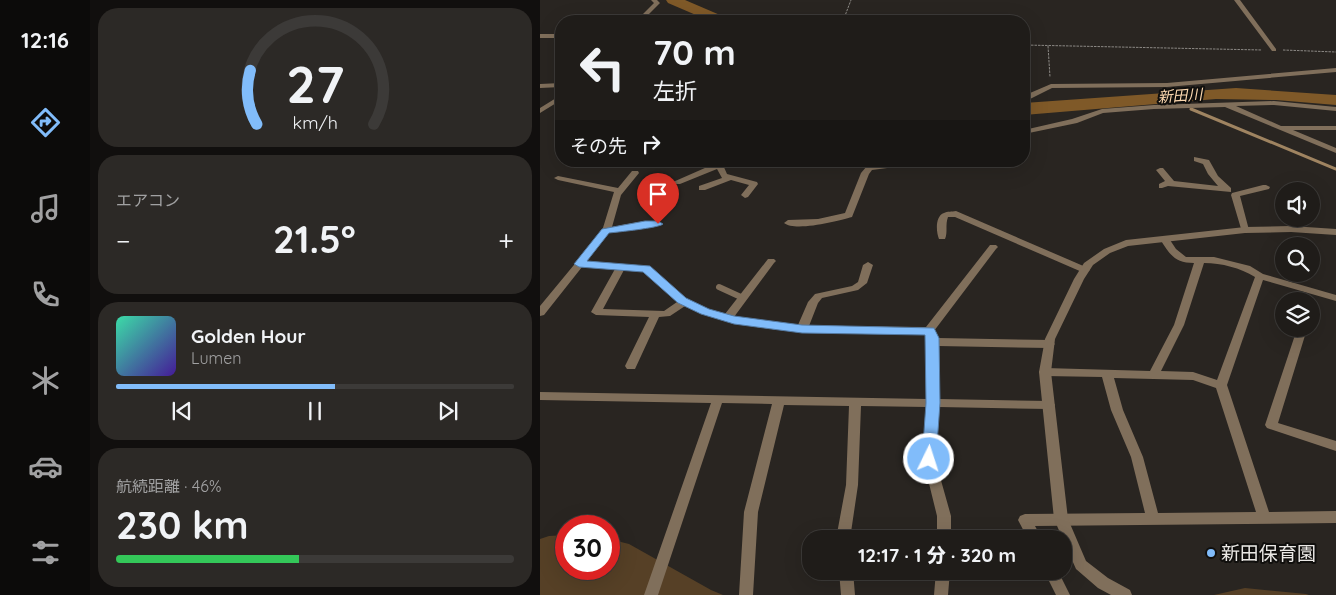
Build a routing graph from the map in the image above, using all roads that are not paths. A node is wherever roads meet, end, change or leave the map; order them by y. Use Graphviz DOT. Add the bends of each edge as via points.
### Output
graph roads {
  1 [pos="654,0"];
  2 [pos="1237,0"];
  3 [pos="645,15"];
  4 [pos="540,36"];
  5 [pos="555,36"];
  6 [pos="1274,50"];
  7 [pos="1336,70"];
  8 [pos="1320,72"];
  9 [pos="1336,78"];
  10 [pos="555,85"];
  11 [pos="540,86"];
  12 [pos="1030,96"];
  13 [pos="555,101"];
  14 [pos="1224,104"];
  15 [pos="1336,109"];
  16 [pos="540,111"];
  17 [pos="1280,128"];
  18 [pos="1336,128"];
  19 [pos="1030,131"];
  20 [pos="1336,150"];
  21 [pos="1202,159"];
  22 [pos="711,167"];
  23 [pos="721,167"];
  24 [pos="878,167"];
  25 [pos="1160,170"];
  26 [pos="635,173"];
  27 [pos="558,178"];
  28 [pos="729,178"];
  29 [pos="677,182"];
  30 [pos="1266,187"];
  31 [pos="702,188"];
  32 [pos="619,191"];
  33 [pos="1231,192"];
  34 [pos="745,196"];
  35 [pos="788,223"];
  36 [pos="658,224"];
  37 [pos="1245,230"];
  38 [pos="606,231"];
  39 [pos="1336,232"];
  40 [pos="942,237"];
  41 [pos="1164,239"];
  42 [pos="993,247"];
  43 [pos="1200,260"];
  44 [pos="771,261"];
  45 [pos="579,264"];
  46 [pos="868,265"];
  47 [pos="621,267"];
  48 [pos="1085,270"];
  49 [pos="1260,276"];
  50 [pos="719,287"];
  51 [pos="1300,292"];
  52 [pos="1320,297"];
  53 [pos="743,298"];
  54 [pos="1336,298"];
  55 [pos="685,302"];
  56 [pos="540,313"];
  57 [pos="655,314"];
  58 [pos="728,318"];
  59 [pos="802,329"];
  60 [pos="930,331"];
  61 [pos="1299,337"];
  62 [pos="933,342"];
  63 [pos="1050,344"];
  64 [pos="631,366"];
  65 [pos="1046,372"];
  66 [pos="1107,374"];
  67 [pos="1153,375"];
  68 [pos="1221,385"];
  69 [pos="540,396"];
  70 [pos="718,399"];
  71 [pos="779,400"];
  72 [pos="855,401"];
  73 [pos="933,403"];
  74 [pos="1048,405"];
  75 [pos="1336,446"];
  76 [pos="1336,517"];
  77 [pos="1153,518"];
  78 [pos="1264,518"];
  79 [pos="1061,519"];
  80 [pos="844,530"];
  81 [pos="944,530"];
  82 [pos="1030,530"];
  83 [pos="847,580"];
  84 [pos="942,580"];
  85 [pos="1056,580"];
  86 [pos="650,595"];
  87 [pos="746,595"];
  88 [pos="848,595"];
  89 [pos="941,595"];
  90 [pos="1063,595"];
  91 [pos="1125,595"];
  1 -- 3 [label="street" via="657,3"];
  2 -- 6 [label="street"];
  4 -- 5 [label="street"];
  7 -- 8 [label="street"];
  8 -- 9 [label="street"];
  8 -- 12 [label="street" via="1166,86 1051,86"];
  10 -- 11 [label="street"];
  13 -- 16 [label="street"];
  14 -- 15 [label="street" via="1274,103"];
  14 -- 17 [label="street"];
  14 -- 19 [label="street" via="1102,111"];
  17 -- 18 [label="street"];
  17 -- 20 [label="street"];
  21 -- 33 [label="street" via="1220,185"];
  22 -- 29 [label="street"];
  23 -- 28 [label="street" via="724,176"];
  24 -- 35 [label="street" via="865,173 849,215 815,222"];
  25 -- 33 [label="street" via="1166,185"];
  26 -- 32 [label="street"];
  27 -- 32 [label="street"];
  28 -- 31 [label="street"];
  28 -- 34 [label="street" via="754,184"];
  30 -- 33 [label="street"];
  32 -- 38 [label="street"];
  33 -- 37 [label="street"];
  36 -- 38 [label="street"];
  37 -- 39 [label="street"];
  37 -- 41 [label="street"];
  38 -- 45 [label="street"];
  40 -- 48 [label="street" via="941,224 945,215 956,214"];
  41 -- 43 [label="street" via="1184,260"];
  41 -- 48 [label="street" via="1126,243 1089,263"];
  42 -- 60 [label="street"];
  43 -- 49 [label="street" via="1246,268"];
  43 -- 67 [label="street" via="1179,325"];
  44 -- 53 [label="street"];
  45 -- 47 [label="street"];
  45 -- 56 [label="street"];
  46 -- 59 [label="street" via="862,283 855,288 819,296 813,302"];
  47 -- 55 [label="street" via="646,269"];
  47 -- 57 [label="street" via="596,312"];
  48 -- 63 [label="street"];
  49 -- 51 [label="street"];
  49 -- 68 [label="street"];
  50 -- 53 [label="lane"];
  52 -- 54 [label="street"];
  53 -- 58 [label="street"];
  55 -- 57 [label="street" via="666,314"];
  55 -- 58 [label="street"];
  57 -- 64 [label="street"];
  58 -- 59 [label="street"];
  59 -- 60 [label="street"];
  60 -- 62 [label="street"];
  61 -- 75 [label="street" via="1271,425"];
  62 -- 63 [label="street"];
  62 -- 73 [label="street"];
  63 -- 65 [label="street"];
  65 -- 66 [label="street"];
  65 -- 74 [label="street"];
  66 -- 67 [label="street"];
  66 -- 77 [label="street" via="1117,410 1137,457"];
  67 -- 68 [label="street" via="1193,376"];
  68 -- 78 [label="street"];
  69 -- 70 [label="street"];
  70 -- 71 [label="street"];
  70 -- 86 [label="street"];
  71 -- 72 [label="street"];
  71 -- 87 [label="street" via="751,512"];
  72 -- 73 [label="street"];
  72 -- 80 [label="street" via="852,485"];
  73 -- 74 [label="street"];
  73 -- 81 [label="street" via="929,459 944,516"];
  74 -- 79 [label="street"];
  76 -- 78 [label="street"];
  77 -- 78 [label="street"];
  77 -- 79 [label="street"];
  79 -- 82 [label="street" via="1025,520"];
  79 -- 91 [label="street" via="1081,565"];
  83 -- 88 [label="street"];
  84 -- 89 [label="street"];
  85 -- 90 [label="street"];
}
